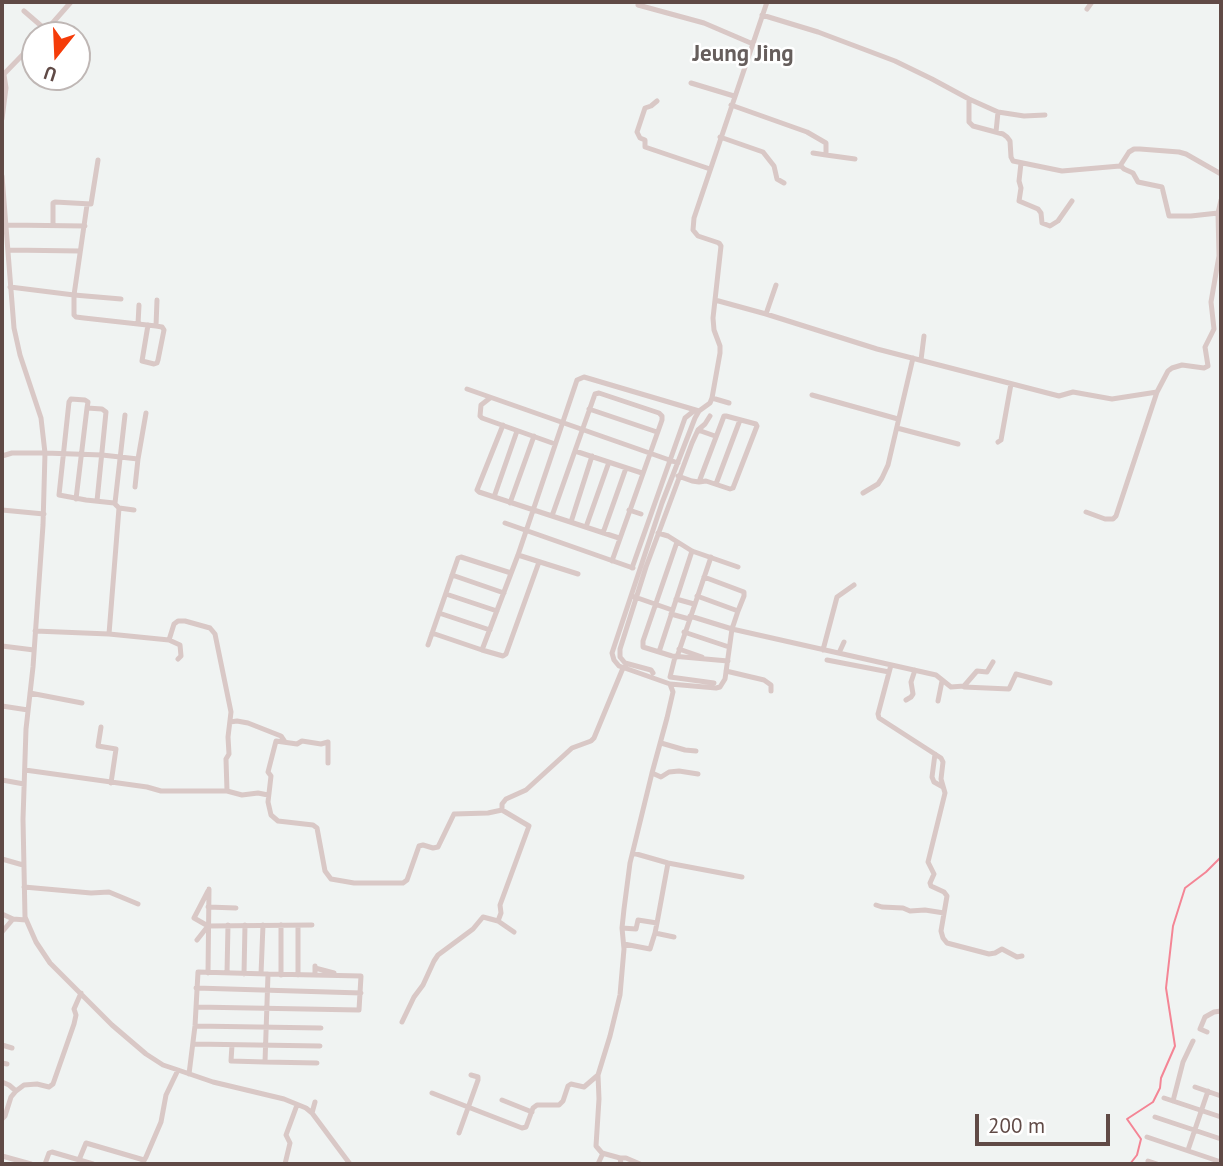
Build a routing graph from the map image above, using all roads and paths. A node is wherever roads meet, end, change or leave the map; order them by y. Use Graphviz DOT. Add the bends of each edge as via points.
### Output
graph roads {
  1 [pos="71,2"];
  2 [pos="767,2"];
  3 [pos="1091,2"];
  4 [pos="638,5"];
  5 [pos="1087,9"];
  6 [pos="24,12"];
  7 [pos="762,15"];
  8 [pos="33,21"];
  9 [pos="54,21"];
  10 [pos="753,44"];
  11 [pos="21,57"];
  12 [pos="3,76"];
  13 [pos="691,83"];
  14 [pos="734,96"];
  15 [pos="969,99"];
  16 [pos="657,101"];
  17 [pos="731,105"];
  18 [pos="998,112"];
  19 [pos="1045,116"];
  20 [pos="2,119"];
  21 [pos="996,132"];
  22 [pos="720,137"];
  23 [pos="813,153"];
  24 [pos="826,155"];
  25 [pos="855,159"];
  26 [pos="98,160"];
  27 [pos="1021,163"];
  28 [pos="1121,166"];
  29 [pos="709,169"];
  30 [pos="1221,174"];
  31 [pos="2,176"];
  32 [pos="784,183"];
  33 [pos="1221,200"];
  34 [pos="1072,201"];
  35 [pos="87,205"];
  36 [pos="1218,213"];
  37 [pos="7,225"];
  38 [pos="53,225"];
  39 [pos="85,226"];
  40 [pos="9,250"];
  41 [pos="80,251"];
  42 [pos="776,285"];
  43 [pos="10,287"];
  44 [pos="74,296"];
  45 [pos="121,299"];
  46 [pos="157,300"];
  47 [pos="715,300"];
  48 [pos="139,305"];
  49 [pos="766,314"];
  50 [pos="138,324"];
  51 [pos="148,325"];
  52 [pos="156,326"];
  53 [pos="924,336"];
  54 [pos="914,358"];
  55 [pos="921,360"];
  56 [pos="1011,384"];
  57 [pos="467,389"];
  58 [pos="1157,391"];
  59 [pos="812,395"];
  60 [pos="490,398"];
  61 [pos="712,398"];
  62 [pos="670,403"];
  63 [pos="729,403"];
  64 [pos="88,408"];
  65 [pos="589,409"];
  66 [pos="697,411"];
  67 [pos="146,413"];
  68 [pos="125,415"];
  69 [pos="662,416"];
  70 [pos="710,416"];
  71 [pos="898,419"];
  72 [pos="740,420"];
  73 [pos="562,424"];
  74 [pos="503,425"];
  75 [pos="897,428"];
  76 [pos="517,430"];
  77 [pos="582,430"];
  78 [pos="698,430"];
  79 [pos="657,432"];
  80 [pos="534,436"];
  81 [pos="715,436"];
  82 [pos="998,442"];
  83 [pos="555,444"];
  84 [pos="958,444"];
  85 [pos="575,451"];
  86 [pos="45,453"];
  87 [pos="650,453"];
  88 [pos="63,454"];
  89 [pos="82,455"];
  90 [pos="102,455"];
  91 [pos="2,456"];
  92 [pos="592,456"];
  93 [pos="121,457"];
  94 [pos="138,459"];
  95 [pos="678,460"];
  96 [pos="609,462"];
  97 [pos="626,468"];
  98 [pos="642,473"];
  99 [pos="677,475"];
  100 [pos="699,482"];
  101 [pos="716,484"];
  102 [pos="135,487"];
  103 [pos="863,493"];
  104 [pos="494,497"];
  105 [pos="76,499"];
  106 [pos="97,501"];
  107 [pos="510,503"];
  108 [pos="117,506"];
  109 [pos="2,510"];
  110 [pos="134,510"];
  111 [pos="532,510"];
  112 [pos="629,510"];
  113 [pos="1086,512"];
  114 [pos="44,514"];
  115 [pos="641,514"];
  116 [pos="552,516"];
  117 [pos="571,522"];
  118 [pos="505,523"];
  119 [pos="586,527"];
  120 [pos="653,528"];
  121 [pos="525,531"];
  122 [pos="603,533"];
  123 [pos="619,538"];
  124 [pos="677,542"];
  125 [pos="692,551"];
  126 [pos="518,555"];
  127 [pos="711,557"];
  128 [pos="612,561"];
  129 [pos="539,562"];
  130 [pos="642,567"];
  131 [pos="738,567"];
  132 [pos="632,568"];
  133 [pos="511,573"];
  134 [pos="578,574"];
  135 [pos="452,575"];
  136 [pos="704,577"];
  137 [pos="854,585"];
  138 [pos="504,593"];
  139 [pos="446,594"];
  140 [pos="633,596"];
  141 [pos="697,596"];
  142 [pos="676,599"];
  143 [pos="656,604"];
  144 [pos="694,604"];
  145 [pos="497,611"];
  146 [pos="738,611"];
  147 [pos="672,612"];
  148 [pos="439,613"];
  149 [pos="689,617"];
  150 [pos="732,629"];
  151 [pos="490,630"];
  152 [pos="35,631"];
  153 [pos="684,632"];
  154 [pos="432,633"];
  155 [pos="109,634"];
  156 [pos="169,640"];
  157 [pos="844,642"];
  158 [pos="428,645"];
  159 [pos="2,646"];
  160 [pos="729,647"];
  161 [pos="679,649"];
  162 [pos="34,650"];
  163 [pos="482,650"];
  164 [pos="824,650"];
  165 [pos="659,652"];
  166 [pos="839,653"];
  167 [pos="676,657"];
  168 [pos="178,659"];
  169 [pos="708,659"];
  170 [pos="827,660"];
  171 [pos="728,661"];
  172 [pos="993,662"];
  173 [pos="623,668"];
  174 [pos="890,668"];
  175 [pos="915,670"];
  176 [pos="726,671"];
  177 [pos="652,675"];
  178 [pos="670,680"];
  179 [pos="942,681"];
  180 [pos="714,683"];
  181 [pos="1051,683"];
  182 [pos="961,687"];
  183 [pos="771,691"];
  184 [pos="30,693"];
  185 [pos="906,700"];
  186 [pos="939,701"];
  187 [pos="82,703"];
  188 [pos="2,706"];
  189 [pos="28,710"];
  190 [pos="230,722"];
  191 [pos="101,727"];
  192 [pos="285,742"];
  193 [pos="661,743"];
  194 [pos="696,751"];
  195 [pos="328,763"];
  196 [pos="24,770"];
  197 [pos="652,773"];
  198 [pos="698,774"];
  199 [pos="2,780"];
  200 [pos="111,783"];
  201 [pos="24,784"];
  202 [pos="227,791"];
  203 [pos="268,795"];
  204 [pos="502,810"];
  205 [pos="633,853"];
  206 [pos="2,859"];
  207 [pos="668,863"];
  208 [pos="23,865"];
  209 [pos="742,877"];
  210 [pos="24,887"];
  211 [pos="138,904"];
  212 [pos="876,905"];
  213 [pos="208,907"];
  214 [pos="236,908"];
  215 [pos="944,913"];
  216 [pos="2,914"];
  217 [pos="13,919"];
  218 [pos="26,920"];
  219 [pos="498,921"];
  220 [pos="657,923"];
  221 [pos="228,925"];
  222 [pos="245,925"];
  223 [pos="263,925"];
  224 [pos="281,925"];
  225 [pos="312,925"];
  226 [pos="208,926"];
  227 [pos="298,926"];
  228 [pos="622,928"];
  229 [pos="2,932"];
  230 [pos="514,932"];
  231 [pos="655,933"];
  232 [pos="674,937"];
  233 [pos="197,940"];
  234 [pos="624,944"];
  235 [pos="1022,956"];
  236 [pos="207,957"];
  237 [pos="198,972"];
  238 [pos="208,973"];
  239 [pos="227,973"];
  240 [pos="244,974"];
  241 [pos="265,974"];
  242 [pos="281,975"];
  243 [pos="298,975"];
  244 [pos="196,988"];
  245 [pos="268,990"];
  246 [pos="81,993"];
  247 [pos="361,993"];
  248 [pos="196,1007"];
  249 [pos="266,1009"];
  250 [pos="1221,1011"];
  251 [pos="402,1022"];
  252 [pos="195,1026"];
  253 [pos="266,1028"];
  254 [pos="321,1028"];
  255 [pos="1207,1032"];
  256 [pos="1193,1041"];
  257 [pos="193,1044"];
  258 [pos="2,1045"];
  259 [pos="266,1045"];
  260 [pos="320,1046"];
  261 [pos="12,1048"];
  262 [pos="232,1048"];
  263 [pos="265,1062"];
  264 [pos="317,1063"];
  265 [pos="177,1070"];
  266 [pos="189,1074"];
  267 [pos="471,1075"];
  268 [pos="598,1075"];
  269 [pos="2,1083"];
  270 [pos="1195,1087"];
  271 [pos="16,1091"];
  272 [pos="1208,1091"];
  273 [pos="432,1093"];
  274 [pos="1221,1096"];
  275 [pos="1164,1098"];
  276 [pos="502,1100"];
  277 [pos="1173,1101"];
  278 [pos="315,1102"];
  279 [pos="297,1105"];
  280 [pos="467,1108"];
  281 [pos="1201,1111"];
  282 [pos="532,1112"];
  283 [pos="312,1113"];
  284 [pos="1155,1117"];
  285 [pos="1221,1117"];
  286 [pos="2,1119"];
  287 [pos="1194,1130"];
  288 [pos="459,1133"];
  289 [pos="1147,1137"];
  290 [pos="1221,1139"];
  291 [pos="1188,1150"];
  292 [pos="603,1153"];
  293 [pos="2,1156"];
  294 [pos="79,1160"];
  295 [pos="620,1161"];
  296 [pos="1148,1161"];
  297 [pos="143,1162"];
  298 [pos="1221,1162"];
  299 [pos="31,1164"];
  300 [pos="45,1164"];
  301 [pos="93,1164"];
  302 [pos="285,1164"];
  303 [pos="350,1164"];
  304 [pos="598,1164"];
  305 [pos="640,1164"];
  306 [pos="1157,1164"];
  1 -- 9 [label="street"];
  2 -- 7 [label="street"];
  3 -- 5 [label="street"];
  4 -- 10 [label="street" via="704,23"];
  6 -- 8 [label="street"];
  7 -- 10 [label="street"];
  7 -- 15 [label="street" via="895,61"];
  10 -- 14 [label="street"];
  11 -- 12 [label="street"];
  12 -- 20 [label="street"];
  13 -- 14 [label="street"];
  14 -- 17 [label="street"];
  15 -- 18 [label="street"];
  15 -- 21 [label="street" via="969,122"];
  16 -- 29 [label="street" via="645,108 637,132 645,140 644,146"];
  17 -- 22 [label="street"];
  17 -- 24 [label="street" via="807,132 826,143"];
  18 -- 19 [label="street"];
  18 -- 21 [label="street"];
  21 -- 27 [label="street" via="1007,137 1013,161"];
  22 -- 29 [label="street"];
  22 -- 32 [label="street" via="766,155 777,179"];
  23 -- 24 [label="street"];
  24 -- 25 [label="street"];
  26 -- 35 [label="street" via="92,202"];
  27 -- 28 [label="street" via="1062,171"];
  27 -- 34 [label="street" via="1020,201 1038,209 1042,223 1050,226 1058,221"];
  28 -- 30 [label="street" via="1134,149 1179,152"];
  28 -- 36 [label="street" via="1138,182 1162,187 1169,216"];
  29 -- 47 [label="street" via="693,230 721,246"];
  31 -- 37 [label="street"];
  33 -- 36 [label="street"];
  35 -- 38 [label="street" via="53,203"];
  35 -- 39 [label="street"];
  36 -- 58 [label="street" via="1219,256 1211,302 1214,329 1205,347 1208,366 1172,368"];
  37 -- 38 [label="street"];
  37 -- 40 [label="street"];
  38 -- 39 [label="street"];
  39 -- 41 [label="street"];
  40 -- 41 [label="street"];
  40 -- 43 [label="street"];
  41 -- 44 [label="street"];
  42 -- 49 [label="street"];
  43 -- 44 [label="street"];
  43 -- 86 [label="street" via="15,332 41,418"];
  44 -- 45 [label="street"];
  44 -- 50 [label="street" via="76,317"];
  46 -- 52 [label="street"];
  47 -- 49 [label="street"];
  47 -- 61 [label="street" via="714,330 720,353"];
  48 -- 50 [label="street"];
  49 -- 54 [label="street"];
  50 -- 51 [label="street"];
  51 -- 52 [label="street"];
  51 -- 52 [label="street" via="142,361 154,364 164,330"];
  53 -- 55 [label="street"];
  54 -- 55 [label="street"];
  54 -- 71 [label="street"];
  55 -- 56 [label="street"];
  56 -- 58 [label="street" via="1059,396 1073,392 1108,399"];
  56 -- 82 [label="street"];
  57 -- 60 [label="street"];
  58 -- 113 [label="street" via="1116,516 1105,519"];
  59 -- 71 [label="street"];
  60 -- 73 [label="street"];
  60 -- 74 [label="street" via="481,405 480,416"];
  61 -- 63 [label="street"];
  61 -- 66 [label="street"];
  62 -- 66 [label="street"];
  62 -- 69 [label="street"];
  62 -- 73 [label="street" via="584,377 577,380"];
  64 -- 88 [label="street" via="85,400 70,400"];
  64 -- 89 [label="street"];
  64 -- 90 [label="street" via="106,412"];
  65 -- 69 [label="street" via="599,393"];
  65 -- 77 [label="street"];
  65 -- 79 [label="street"];
  66 -- 95 [label="street"];
  67 -- 94 [label="street"];
  68 -- 93 [label="street"];
  69 -- 79 [label="street"];
  70 -- 78 [label="street"];
  71 -- 75 [label="street"];
  72 -- 81 [label="street" via="724,416"];
  72 -- 101 [label="street"];
  72 -- 101 [label="street" via="757,425 733,488"];
  73 -- 77 [label="street"];
  73 -- 83 [label="street"];
  74 -- 76 [label="street"];
  74 -- 104 [label="street" via="477,487"];
  75 -- 84 [label="street"];
  75 -- 103 [label="street" via="883,478"];
  76 -- 80 [label="street"];
  76 -- 104 [label="street"];
  77 -- 85 [label="street"];
  77 -- 87 [label="street"];
  78 -- 81 [label="street"];
  78 -- 95 [label="street"];
  79 -- 87 [label="street"];
  80 -- 83 [label="street"];
  80 -- 107 [label="street"];
  81 -- 100 [label="street"];
  83 -- 111 [label="street"];
  85 -- 92 [label="street"];
  85 -- 116 [label="street"];
  86 -- 88 [label="street"];
  86 -- 91 [label="street"];
  86 -- 114 [label="street"];
  87 -- 95 [label="street"];
  87 -- 98 [label="street"];
  88 -- 89 [label="street"];
  88 -- 105 [label="street" via="59,495"];
  89 -- 90 [label="street"];
  89 -- 105 [label="street"];
  90 -- 93 [label="street"];
  90 -- 106 [label="street"];
  92 -- 96 [label="street"];
  92 -- 117 [label="street"];
  93 -- 94 [label="street"];
  93 -- 108 [label="street"];
  94 -- 102 [label="street"];
  95 -- 99 [label="street"];
  95 -- 120 [label="street"];
  96 -- 97 [label="street"];
  96 -- 119 [label="street"];
  97 -- 98 [label="street"];
  97 -- 122 [label="street"];
  98 -- 112 [label="street"];
  99 -- 100 [label="street"];
  99 -- 120 [label="street"];
  100 -- 101 [label="street"];
  104 -- 107 [label="street"];
  105 -- 106 [label="street"];
  106 -- 108 [label="street"];
  107 -- 111 [label="street"];
  108 -- 110 [label="street"];
  108 -- 155 [label="street"];
  109 -- 114 [label="street"];
  111 -- 116 [label="street"];
  111 -- 121 [label="street"];
  112 -- 115 [label="street"];
  112 -- 123 [label="street"];
  114 -- 152 [label="street"];
  116 -- 117 [label="street"];
  117 -- 119 [label="street"];
  118 -- 121 [label="street"];
  119 -- 122 [label="street"];
  120 -- 124 [label="street"];
  120 -- 130 [label="street"];
  120 -- 132 [label="street"];
  121 -- 126 [label="street"];
  121 -- 128 [label="street"];
  122 -- 123 [label="street"];
  123 -- 128 [label="street"];
  124 -- 125 [label="street"];
  124 -- 143 [label="street"];
  125 -- 127 [label="street"];
  125 -- 142 [label="street"];
  126 -- 129 [label="street"];
  126 -- 133 [label="street"];
  127 -- 131 [label="street"];
  127 -- 136 [label="street"];
  128 -- 132 [label="street"];
  129 -- 134 [label="street"];
  129 -- 163 [label="street" via="506,654"];
  130 -- 132 [label="street"];
  130 -- 140 [label="street"];
  133 -- 135 [label="street" via="461,557"];
  133 -- 138 [label="street"];
  135 -- 138 [label="street"];
  135 -- 139 [label="street"];
  136 -- 141 [label="street"];
  136 -- 146 [label="street" via="744,592"];
  137 -- 164 [label="street" via="837,597"];
  138 -- 145 [label="street"];
  139 -- 145 [label="street"];
  139 -- 148 [label="street"];
  140 -- 143 [label="street"];
  140 -- 173 [label="street" via="612,653"];
  140 -- 177 [label="street" via="620,657"];
  141 -- 144 [label="street"];
  141 -- 146 [label="street"];
  142 -- 144 [label="street"];
  142 -- 147 [label="street"];
  143 -- 147 [label="street"];
  143 -- 165 [label="street" via="643,647"];
  144 -- 149 [label="street"];
  145 -- 151 [label="street"];
  146 -- 150 [label="street"];
  147 -- 149 [label="street"];
  147 -- 165 [label="street"];
  148 -- 151 [label="street"];
  148 -- 154 [label="street"];
  149 -- 150 [label="street"];
  149 -- 153 [label="street"];
  150 -- 160 [label="street"];
  150 -- 164 [label="street"];
  151 -- 163 [label="street"];
  152 -- 155 [label="street"];
  152 -- 162 [label="street"];
  153 -- 160 [label="street"];
  153 -- 161 [label="street"];
  154 -- 158 [label="street"];
  154 -- 163 [label="street"];
  155 -- 156 [label="street"];
  156 -- 168 [label="street" via="180,645"];
  156 -- 190 [label="street" via="178,621 213,631"];
  157 -- 166 [label="street"];
  159 -- 162 [label="street"];
  160 -- 171 [label="street"];
  161 -- 167 [label="street"];
  161 -- 169 [label="street"];
  162 -- 184 [label="street"];
  164 -- 166 [label="street"];
  165 -- 167 [label="street"];
  166 -- 174 [label="street"];
  167 -- 169 [label="street"];
  167 -- 178 [label="street"];
  169 -- 171 [label="street"];
  170 -- 174 [label="street"];
  171 -- 176 [label="street"];
  172 -- 182 [label="street" via="987,672 977,671"];
  173 -- 177 [label="street"];
  173 -- 204 [label="street" via="594,738 572,748 526,790 506,799"];
  174 -- 175 [label="street"];
  174 -- 215 [label="street" via="879,718 934,754 944,766 945,793 928,862 934,874 931,886 947,896"];
  175 -- 179 [label="street"];
  175 -- 185 [label="street" via="913,694"];
  176 -- 178 [label="street" via="716,688"];
  176 -- 183 [label="street" via="764,680"];
  177 -- 178 [label="street"];
  178 -- 180 [label="street"];
  178 -- 193 [label="street" via="673,695"];
  179 -- 182 [label="street"];
  179 -- 186 [label="street"];
  181 -- 182 [label="street" via="1016,674 1009,689"];
  184 -- 187 [label="street"];
  184 -- 189 [label="street"];
  188 -- 189 [label="street"];
  189 -- 196 [label="street"];
  190 -- 192 [label="street" via="256,726"];
  190 -- 202 [label="street"];
  191 -- 200 [label="street" via="98,746 116,748"];
  192 -- 195 [label="street" via="328,743"];
  192 -- 203 [label="street" via="274,744"];
  193 -- 194 [label="street"];
  193 -- 197 [label="street"];
  196 -- 200 [label="street"];
  196 -- 201 [label="street"];
  197 -- 198 [label="street" via="662,777 679,771"];
  197 -- 205 [label="street"];
  199 -- 201 [label="street"];
  200 -- 202 [label="street" via="161,791"];
  201 -- 208 [label="street"];
  202 -- 203 [label="street"];
  203 -- 204 [label="street" via="273,818 317,828 328,877 354,883 403,883 419,846 439,846 454,814"];
  204 -- 219 [label="street" via="529,826"];
  205 -- 207 [label="street"];
  205 -- 228 [label="street"];
  206 -- 208 [label="street"];
  207 -- 209 [label="street"];
  207 -- 220 [label="street"];
  208 -- 210 [label="street"];
  210 -- 211 [label="street" via="108,892"];
  210 -- 218 [label="street"];
  212 -- 215 [label="street"];
  213 -- 214 [label="street"];
  213 -- 226 [label="street"];
  213 -- 226 [label="street" via="209,888 194,918"];
  215 -- 235 [label="street" via="941,931 947,943 989,954 1002,949"];
  216 -- 217 [label="street"];
  217 -- 218 [label="street"];
  217 -- 229 [label="street"];
  218 -- 246 [label="street" via="41,952"];
  219 -- 230 [label="street"];
  219 -- 251 [label="street" via="482,917 474,929 438,955"];
  220 -- 228 [label="street" via="638,920 636,929"];
  220 -- 231 [label="street"];
  221 -- 222 [label="street"];
  221 -- 226 [label="street"];
  221 -- 239 [label="street"];
  222 -- 223 [label="street"];
  222 -- 240 [label="street"];
  223 -- 224 [label="street"];
  223 -- 241 [label="street"];
  224 -- 227 [label="street"];
  224 -- 242 [label="street"];
  225 -- 227 [label="street"];
  226 -- 233 [label="street"];
  226 -- 236 [label="street"];
  227 -- 243 [label="street"];
  228 -- 234 [label="street"];
  231 -- 232 [label="street"];
  231 -- 234 [label="street" via="650,949"];
  234 -- 268 [label="street" via="620,995"];
  236 -- 237 [label="street"];
  236 -- 238 [label="street"];
  237 -- 238 [label="street"];
  237 -- 244 [label="street"];
  238 -- 239 [label="street"];
  239 -- 240 [label="street"];
  240 -- 241 [label="street"];
  241 -- 242 [label="street"];
  241 -- 245 [label="street"];
  242 -- 243 [label="street"];
  243 -- 247 [label="street" via="315,970 361,976"];
  244 -- 245 [label="street"];
  244 -- 248 [label="street"];
  245 -- 247 [label="street"];
  245 -- 249 [label="street"];
  246 -- 265 [label="street" via="146,1054"];
  246 -- 271 [label="street" via="52,1084 24,1085"];
  247 -- 249 [label="street" via="357,1011"];
  248 -- 249 [label="street"];
  248 -- 252 [label="street"];
  249 -- 253 [label="street"];
  250 -- 255 [label="street" via="1205,1017 1200,1029"];
  252 -- 253 [label="street"];
  252 -- 257 [label="street"];
  253 -- 254 [label="street"];
  253 -- 259 [label="street"];
  256 -- 277 [label="street"];
  257 -- 262 [label="street"];
  257 -- 266 [label="street"];
  258 -- 261 [label="street"];
  259 -- 260 [label="street"];
  259 -- 262 [label="street"];
  259 -- 263 [label="street"];
  262 -- 263 [label="street" via="232,1061"];
  263 -- 264 [label="street"];
  265 -- 266 [label="street"];
  265 -- 297 [label="street"];
  266 -- 279 [label="street"];
  267 -- 280 [label="street" via="478,1079"];
  268 -- 282 [label="street" via="584,1087 568,1086 561,1104 540,1104"];
  268 -- 292 [label="street" via="596,1146"];
  269 -- 271 [label="street"];
  270 -- 272 [label="street"];
  271 -- 286 [label="street"];
  272 -- 274 [label="street"];
  272 -- 281 [label="street"];
  273 -- 280 [label="street"];
  275 -- 277 [label="street"];
  276 -- 282 [label="street"];
  277 -- 281 [label="street"];
  278 -- 283 [label="street"];
  279 -- 283 [label="street"];
  279 -- 302 [label="street" via="286,1135 290,1143"];
  280 -- 282 [label="street" via="520,1128 526,1127"];
  280 -- 288 [label="street"];
  281 -- 285 [label="street"];
  281 -- 287 [label="street"];
  283 -- 303 [label="street"];
  284 -- 287 [label="street"];
  287 -- 290 [label="street"];
  287 -- 291 [label="street"];
  289 -- 291 [label="street"];
  291 -- 298 [label="street"];
  292 -- 295 [label="street"];
  292 -- 304 [label="street"];
  293 -- 299 [label="street"];
  294 -- 297 [label="street" via="86,1143"];
  294 -- 300 [label="street" via="50,1152"];
  294 -- 301 [label="street"];
  295 -- 305 [label="street" via="626,1158"];
  296 -- 306 [label="street"];
}
